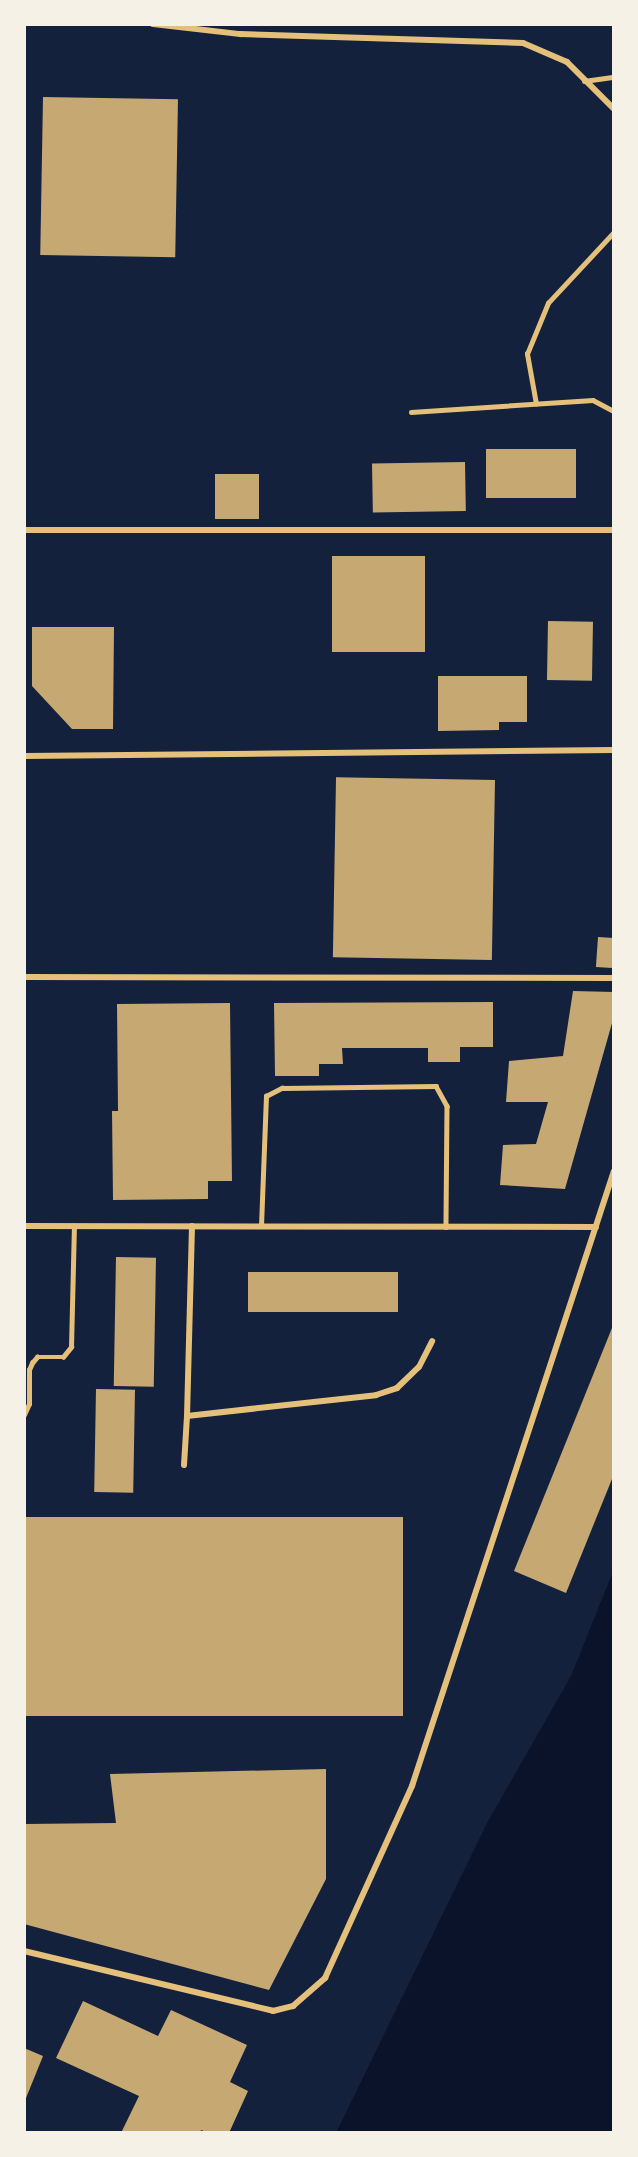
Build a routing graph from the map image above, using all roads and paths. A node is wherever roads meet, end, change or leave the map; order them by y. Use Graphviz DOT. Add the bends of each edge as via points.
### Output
graph roads {
  1 [pos="153,24"];
  2 [pos="614,77"];
  3 [pos="583,81"];
  4 [pos="614,109"];
  5 [pos="614,232"];
  6 [pos="536,404"];
  7 [pos="614,411"];
  8 [pos="411,412"];
  9 [pos="24,530"];
  10 [pos="614,530"];
  11 [pos="614,750"];
  12 [pos="24,756"];
  13 [pos="24,977"];
  14 [pos="614,978"];
  15 [pos="614,1171"];
  16 [pos="24,1226"];
  17 [pos="74,1226"];
  18 [pos="192,1226"];
  19 [pos="261,1226"];
  20 [pos="446,1227"];
  21 [pos="596,1227"];
  22 [pos="432,1341"];
  23 [pos="24,1415"];
  24 [pos="188,1416"];
  25 [pos="184,1465"];
  26 [pos="24,1951"];
  1 -- 3 [label="street" via="240,34 522,43 567,62"];
  2 -- 3 [label="lane"];
  3 -- 4 [label="street"];
  5 -- 6 [label="lane" via="548,303 527,354"];
  6 -- 7 [label="lane" via="593,400"];
  6 -- 8 [label="lane"];
  9 -- 10 [label="street"];
  11 -- 12 [label="street"];
  13 -- 14 [label="street"];
  15 -- 21 [label="street"];
  16 -- 17 [label="street"];
  17 -- 18 [label="street"];
  17 -- 23 [label="lane" via="71,1347 63,1357 37,1358 32,1363 29,1404"];
  18 -- 19 [label="street"];
  18 -- 24 [label="street"];
  19 -- 20 [label="street"];
  19 -- 20 [label="lane" via="266,1096 282,1088 436,1086 447,1106"];
  20 -- 21 [label="street"];
  21 -- 26 [label="street" via="412,1786 325,1978 293,2006 273,2011"];
  22 -- 24 [label="street" via="412,1374 397,1388 376,1395"];
  24 -- 25 [label="street"];
}
